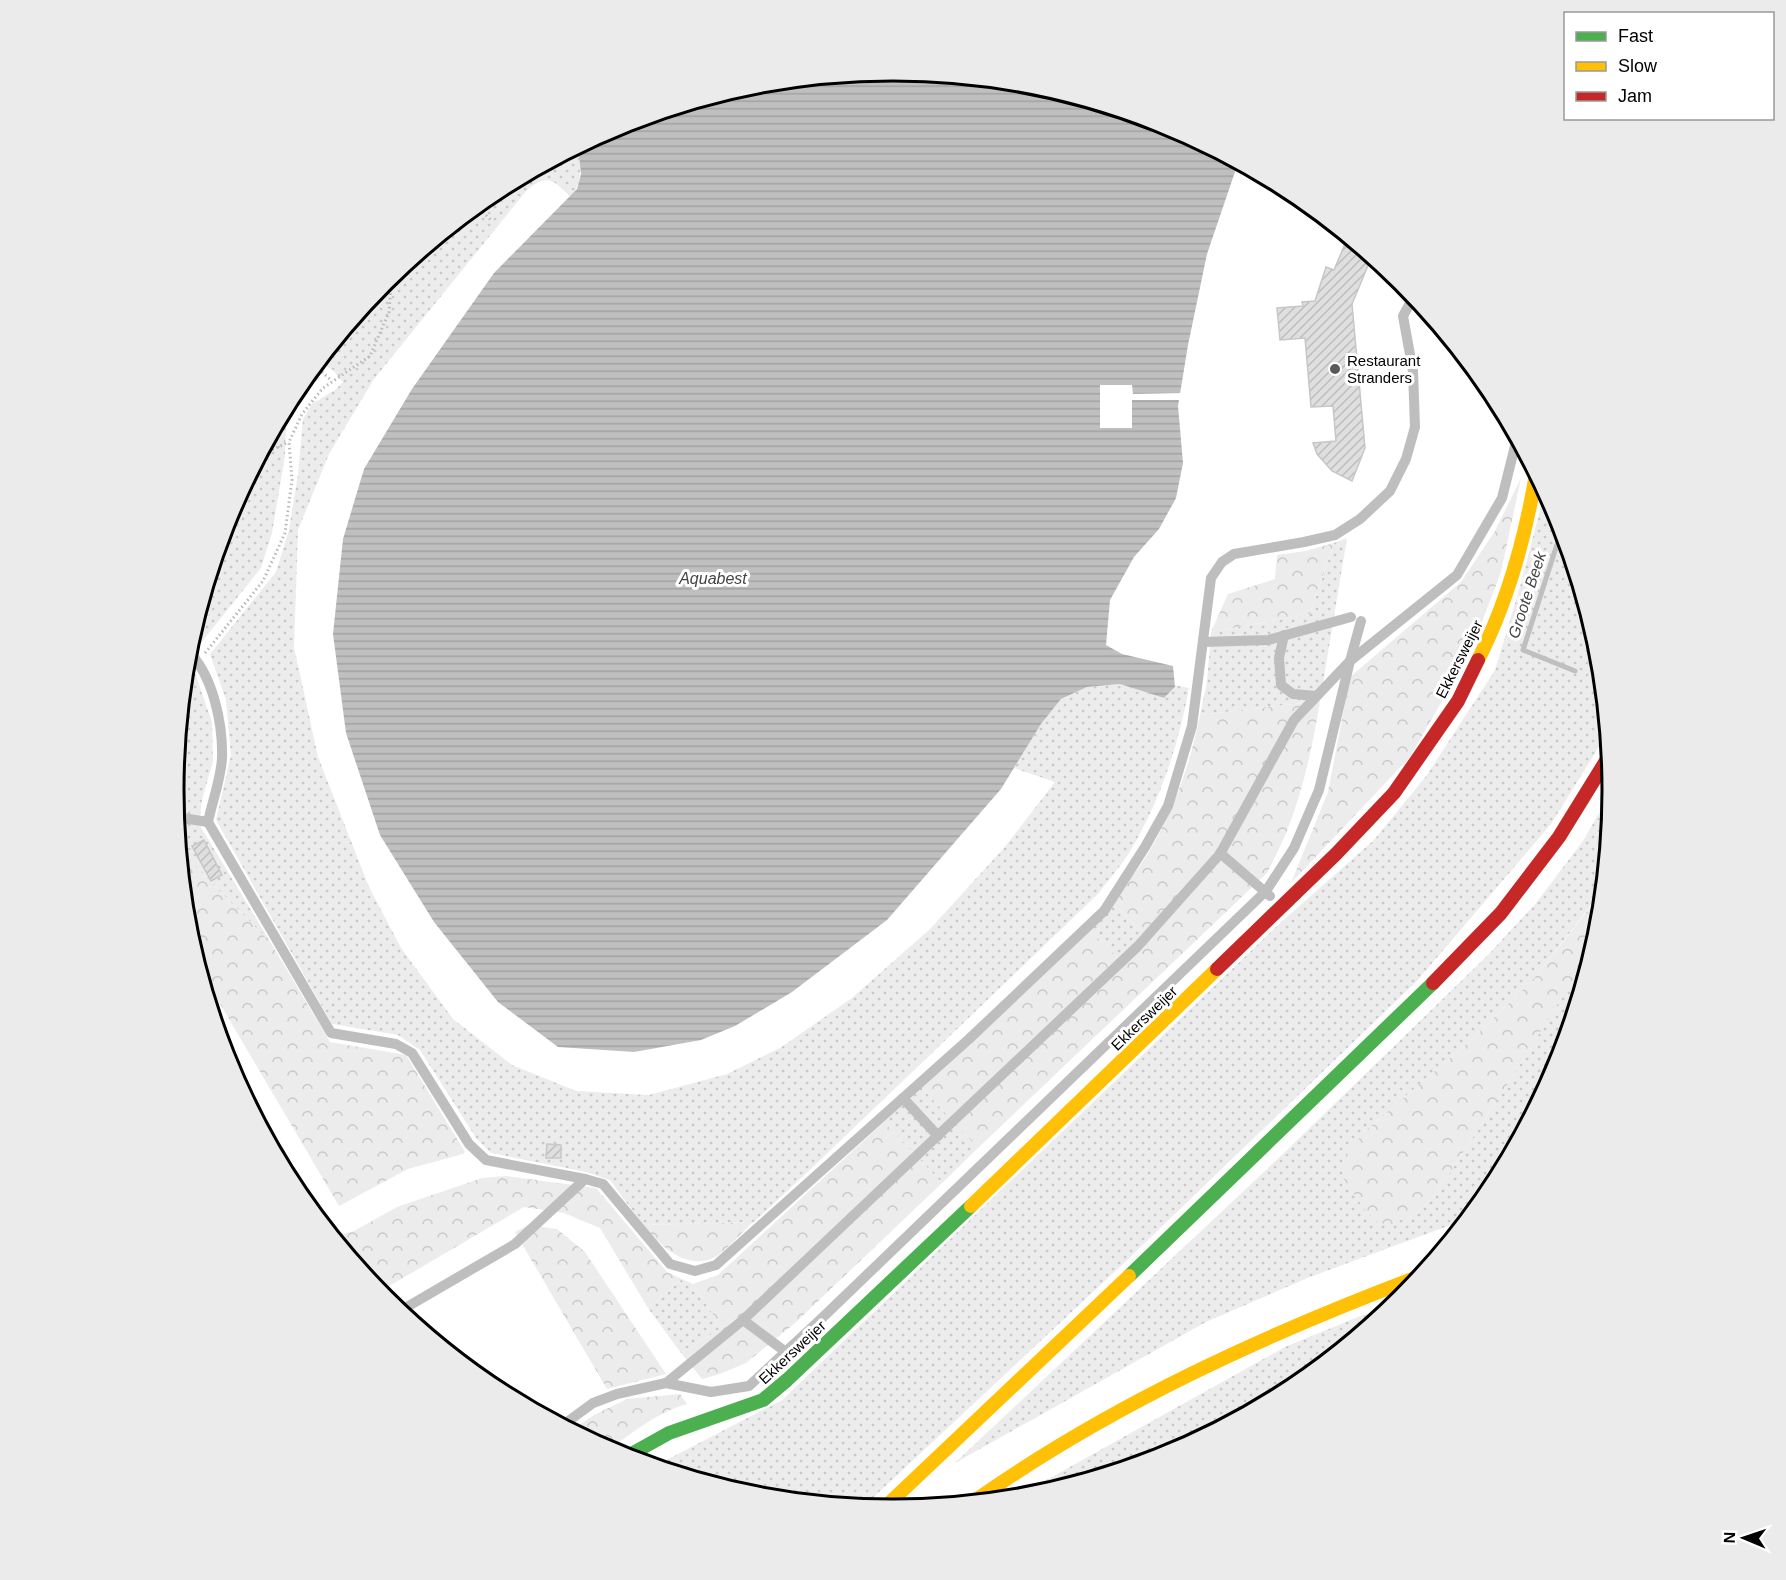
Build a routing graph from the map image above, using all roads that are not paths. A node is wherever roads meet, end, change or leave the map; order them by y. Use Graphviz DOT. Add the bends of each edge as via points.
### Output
graph roads {
  1 [pos="1409,305"];
  2 [pos="1514,449"];
  3 [pos="1534,487"];
  4 [pos="1284,636"];
  5 [pos="1203,642"];
  6 [pos="197,659"];
  7 [pos="1350,661"];
  8 [pos="1316,696"];
  9 [pos="1601,769"];
  10 [pos="185,818"];
  11 [pos="208,822"];
  12 [pos="1220,853"];
  13 [pos="1266,891"];
  14 [pos="1280,909"];
  15 [pos="903,1098"];
  16 [pos="938,1136"];
  17 [pos="585,1179"];
  18 [pos="1402,1283"];
  19 [pos="408,1306"];
  20 [pos="743,1320"];
  21 [pos="787,1352"];
  22 [pos="800,1368"];
  23 [pos="666,1383"];
  24 [pos="569,1421"];
  25 [pos="637,1451"];
  26 [pos="988,1493"];
  27 [pos="894,1499"];
  1 -- 5 [label="lane" via="1403,316 1413,371 1415,427 1406,459 1390,491 1360,519 1335,535 1234,554 1222,562 1211,578"];
  2 -- 7 [label="lane" via="1502,498 1457,575"];
  3 -- 14 [label="main road, Ekkersweijer" via="1527,527 1508,590 1492,633 1458,701 1394,793"];
  4 -- 5 [label="lane"];
  4 -- 7 [label="lane" via="1356,619"];
  4 -- 8 [label="lane" via="1279,658 1281,685 1293,694"];
  5 -- 15 [label="lane" via="1192,726 1168,806 1104,911"];
  6 -- 11 [label="lane" via="217,708 222,759"];
  7 -- 8 [label="lane"];
  7 -- 13 [label="lane" via="1319,790 1294,848"];
  8 -- 12 [label="lane" via="1294,720"];
  9 -- 27 [label="main road" via="1559,837 1493,922"];
  10 -- 11 [label="lane"];
  11 -- 17 [label="lane" via="331,1033 396,1044 412,1053 469,1144 486,1160"];
  12 -- 13 [label="lane"];
  12 -- 16 [label="lane" via="1138,946"];
  13 -- 14 [label="lane"];
  13 -- 21 [label="lane"];
  14 -- 22 [label="main road, Ekkersweijer"];
  15 -- 16 [label="lane"];
  15 -- 17 [label="lane" via="716,1265 695,1271 670,1264 603,1184"];
  16 -- 20 [label="lane"];
  17 -- 19 [label="lane" via="515,1245"];
  18 -- 26 [label="main road" via="1191,1374 1105,1419"];
  20 -- 21 [label="lane"];
  20 -- 23 [label="lane"];
  21 -- 22 [label="lane"];
  21 -- 23 [label="lane" via="749,1386 711,1392"];
  22 -- 25 [label="main road, Ekkersweijer" via="763,1400 669,1433"];
  23 -- 24 [label="lane" via="617,1394 594,1403"];
}
